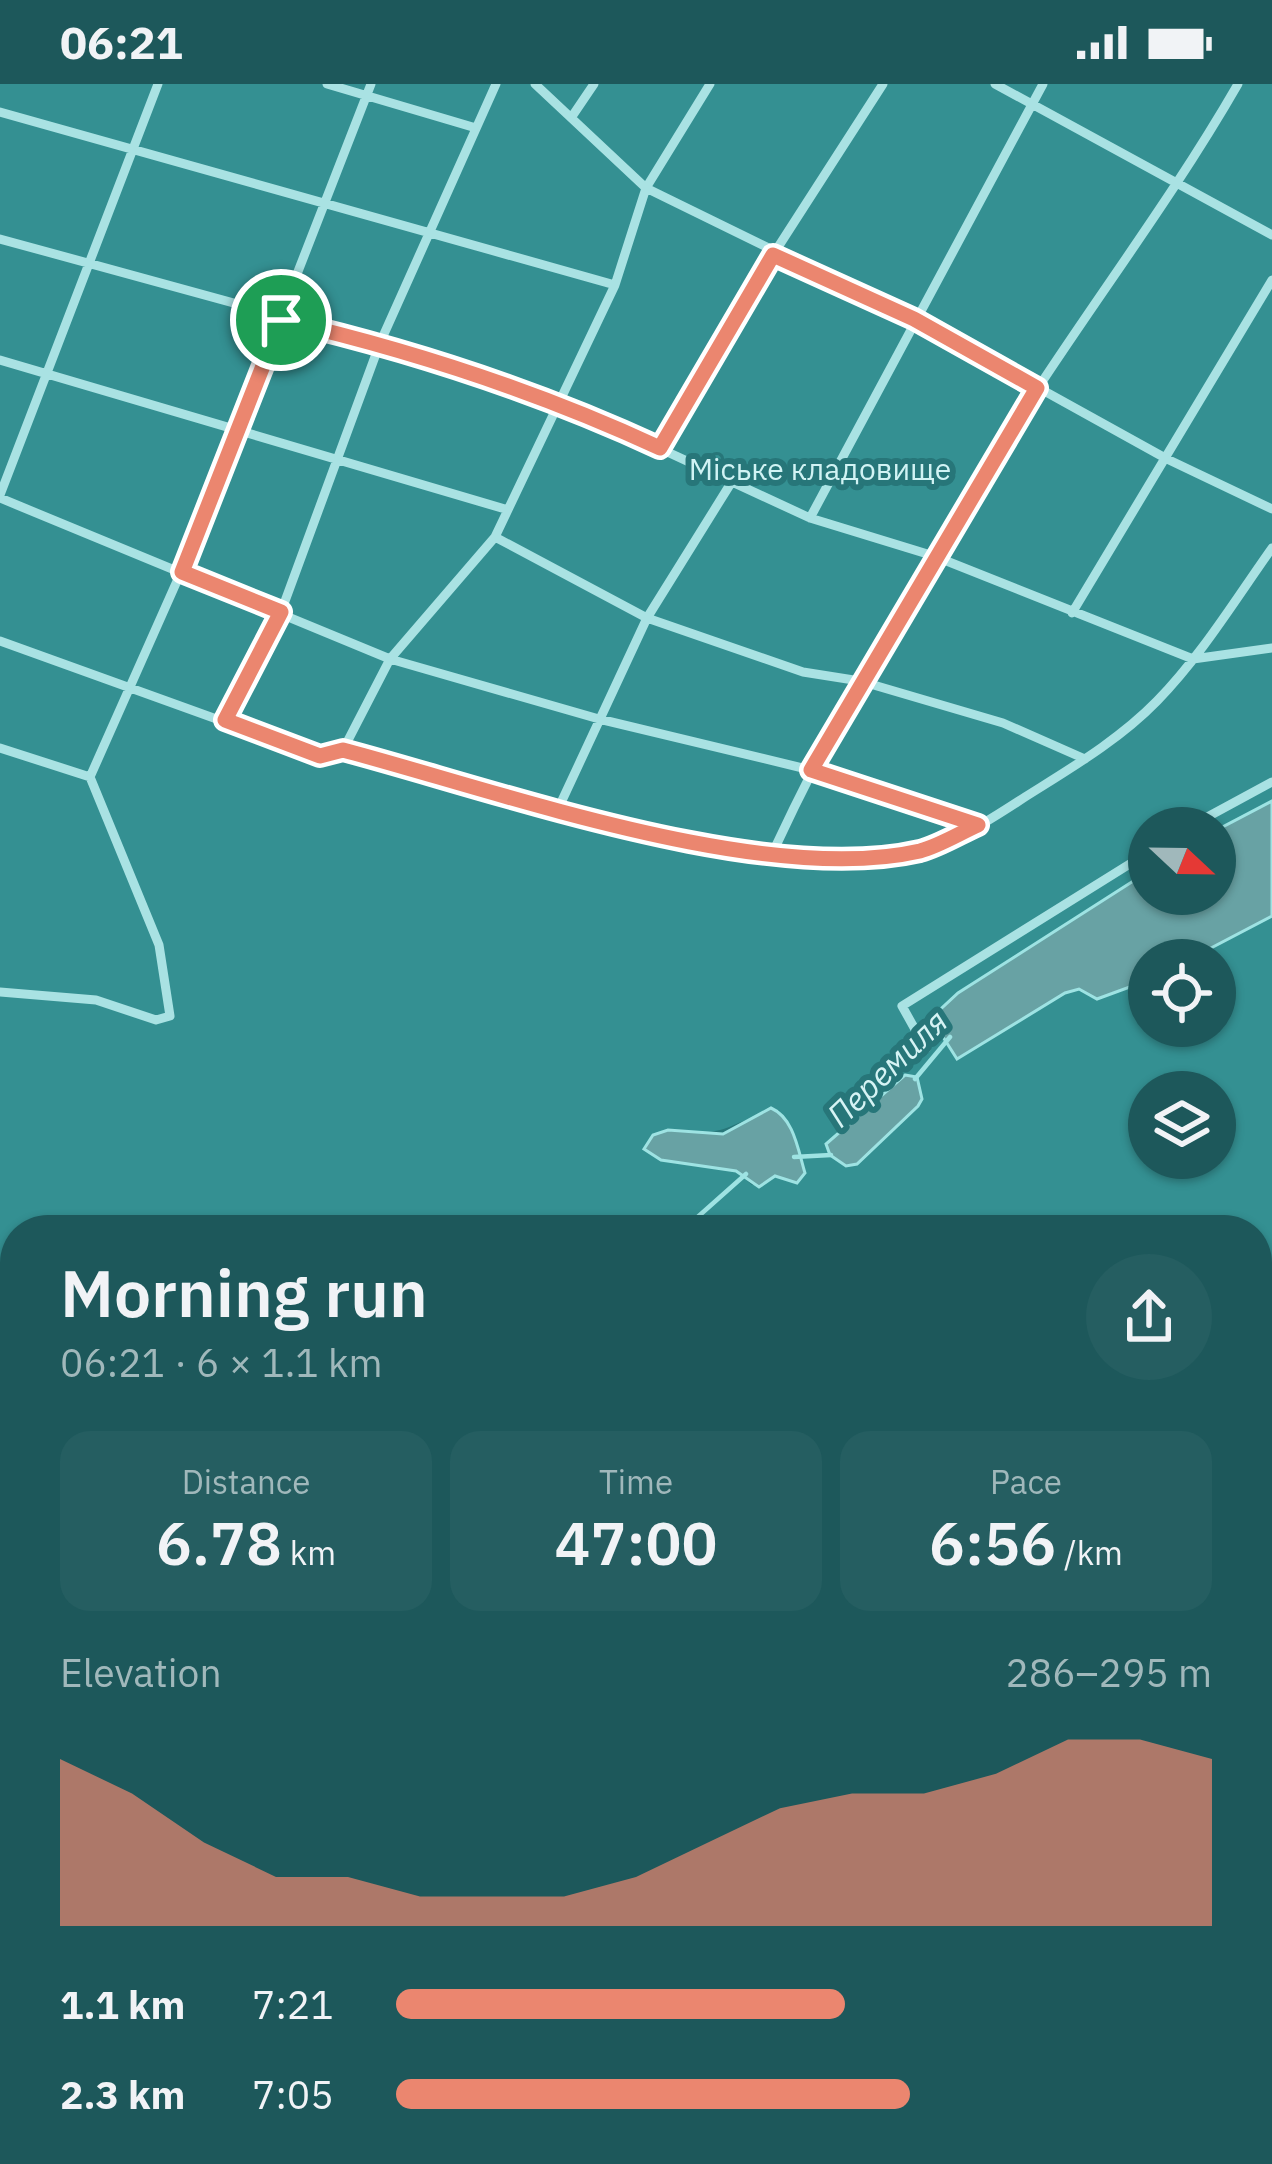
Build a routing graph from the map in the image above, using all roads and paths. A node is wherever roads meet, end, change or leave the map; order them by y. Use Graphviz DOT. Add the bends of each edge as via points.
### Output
graph roads {
  1 [pos="158,84"];
  2 [pos="327,84"];
  3 [pos="496,84"];
  4 [pos="535,84"];
  5 [pos="594,84"];
  6 [pos="710,84"];
  7 [pos="883,84"];
  8 [pos="995,84"];
  9 [pos="1043,84"];
  10 [pos="1238,84"];
  11 [pos="368,90"];
  12 [pos="1031,104"];
  13 [pos="0,112"];
  14 [pos="573,115"];
  15 [pos="476,128"];
  16 [pos="134,146"];
  17 [pos="1179,186"];
  18 [pos="646,188"];
  19 [pos="323,201"];
  20 [pos="427,230"];
  21 [pos="1272,235"];
  22 [pos="0,239"];
  23 [pos="773,255"];
  24 [pos="88,261"];
  25 [pos="1272,280"];
  26 [pos="615,285"];
  27 [pos="914,319"];
  28 [pos="281,320"];
  29 [pos="380,343"];
  30 [pos="0,360"];
  31 [pos="44,371"];
  32 [pos="1037,388"];
  33 [pos="554,405"];
  34 [pos="238,429"];
  35 [pos="660,448"];
  36 [pos="339,459"];
  37 [pos="1167,459"];
  38 [pos="731,483"];
  39 [pos="0,496"];
  40 [pos="505,509"];
  41 [pos="1272,509"];
  42 [pos="810,518"];
  43 [pos="495,537"];
  44 [pos="1272,548"];
  45 [pos="934,556"];
  46 [pos="182,572"];
  47 [pos="281,612"];
  48 [pos="1072,613"];
  49 [pos="647,618"];
  50 [pos="0,641"];
  51 [pos="1272,648"];
  52 [pos="390,659"];
  53 [pos="1193,659"];
  54 [pos="860,681"];
  55 [pos="130,689"];
  56 [pos="599,719"];
  57 [pos="225,720"];
  58 [pos="0,748"];
  59 [pos="343,750"];
  60 [pos="1085,759"];
  61 [pos="811,770"];
  62 [pos="90,777"];
  63 [pos="1272,782"];
  64 [pos="559,807"];
  65 [pos="1225,807"];
  66 [pos="978,825"];
  67 [pos="772,854"];
  68 [pos="1128,865"];
  69 [pos="0,992"];
  70 [pos="926,1049"];
  1 -- 16 [label="lane"];
  2 -- 11 [label="lane"];
  3 -- 15 [label="lane"];
  4 -- 14 [label="lane"];
  5 -- 14 [label="lane"];
  6 -- 18 [label="lane"];
  7 -- 23 [label="lane"];
  8 -- 12 [label="lane"];
  9 -- 12 [label="lane"];
  10 -- 17 [label="lane"];
  11 -- 15 [label="lane"];
  11 -- 19 [label="lane"];
  12 -- 17 [label="lane"];
  12 -- 27 [label="lane"];
  13 -- 16 [label="lane"];
  14 -- 18 [label="lane"];
  15 -- 20 [label="lane"];
  16 -- 19 [label="lane"];
  16 -- 24 [label="lane"];
  17 -- 21 [label="lane"];
  17 -- 32 [label="lane"];
  18 -- 23 [label="lane"];
  18 -- 26 [label="lane"];
  19 -- 20 [label="lane"];
  19 -- 28 [label="lane"];
  20 -- 26 [label="lane"];
  20 -- 29 [label="lane"];
  22 -- 24 [label="lane"];
  23 -- 27 [label="lane"];
  23 -- 35 [label="lane"];
  24 -- 28 [label="lane"];
  24 -- 31 [label="lane"];
  25 -- 37 [label="lane"];
  26 -- 33 [label="lane"];
  27 -- 32 [label="lane"];
  27 -- 42 [label="lane"];
  28 -- 29 [label="lane"];
  28 -- 34 [label="lane"];
  29 -- 33 [label="lane"];
  29 -- 36 [label="lane"];
  30 -- 31 [label="lane"];
  31 -- 34 [label="lane"];
  31 -- 39 [label="lane"];
  32 -- 37 [label="lane"];
  32 -- 45 [label="lane"];
  33 -- 35 [label="lane"];
  33 -- 40 [label="lane"];
  34 -- 36 [label="lane"];
  34 -- 46 [label="lane"];
  35 -- 38 [label="lane"];
  36 -- 40 [label="lane"];
  36 -- 47 [label="lane"];
  37 -- 41 [label="lane"];
  37 -- 48 [label="lane"];
  38 -- 42 [label="lane"];
  38 -- 49 [label="lane"];
  39 -- 46 [label="lane"];
  40 -- 43 [label="lane"];
  42 -- 45 [label="lane"];
  43 -- 49 [label="lane"];
  43 -- 52 [label="lane"];
  44 -- 53 [label="lane"];
  45 -- 48 [label="lane"];
  45 -- 54 [label="lane"];
  46 -- 47 [label="lane"];
  46 -- 55 [label="lane"];
  47 -- 52 [label="lane"];
  47 -- 57 [label="lane"];
  48 -- 53 [label="lane"];
  49 -- 54 [label="lane" via="803,672"];
  49 -- 56 [label="lane"];
  50 -- 55 [label="lane"];
  51 -- 53 [label="lane"];
  52 -- 56 [label="lane"];
  52 -- 59 [label="lane"];
  53 -- 60 [label="lane" via="1143,714"];
  54 -- 60 [label="lane" via="1024,730"];
  54 -- 61 [label="lane"];
  55 -- 57 [label="lane"];
  55 -- 62 [label="lane"];
  56 -- 61 [label="lane"];
  56 -- 64 [label="lane"];
  57 -- 59 [label="lane" via="320,756"];
  58 -- 62 [label="lane"];
  59 -- 64 [label="lane"];
  60 -- 66 [label="lane"];
  61 -- 66 [label="lane"];
  61 -- 67 [label="lane"];
  62 -- 69 [label="lane" via="159,945 170,1016"];
  63 -- 65 [label="lane"];
  64 -- 67 [label="lane"];
  66 -- 67 [label="lane" via="922,851"];
  68 -- 70 [label="lane" via="902,1006"];
}
